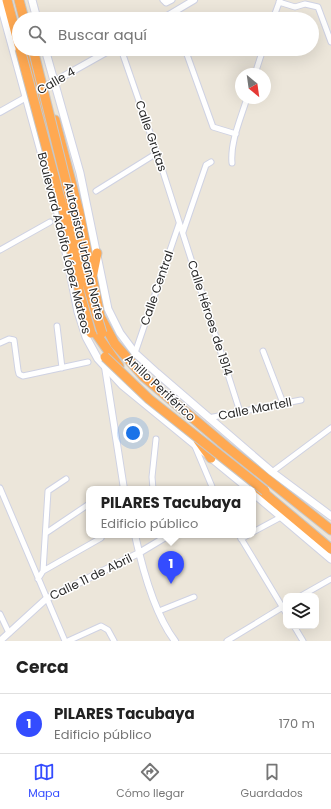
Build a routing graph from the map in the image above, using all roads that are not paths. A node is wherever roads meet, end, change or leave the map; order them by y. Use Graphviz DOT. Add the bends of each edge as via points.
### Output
graph roads {
  1 [pos="7,0"];
  2 [pos="11,0"];
  3 [pos="19,0"];
  4 [pos="22,0"];
  5 [pos="32,0"];
  6 [pos="162,0"];
  7 [pos="172,0"];
  8 [pos="194,0"];
  9 [pos="279,1"];
  10 [pos="0,2"];
  11 [pos="303,2"];
  12 [pos="14,12"];
  13 [pos="22,12"];
  14 [pos="26,12"];
  15 [pos="35,12"];
  16 [pos="174,12"];
  17 [pos="275,12"];
  18 [pos="12,19"];
  19 [pos="331,42"];
  20 [pos="12,45"];
  21 [pos="15,56"];
  22 [pos="22,56"];
  23 [pos="26,56"];
  24 [pos="35,56"];
  25 [pos="38,56"];
  26 [pos="47,56"];
  27 [pos="100,56"];
  28 [pos="123,56"];
  29 [pos="188,56"];
  30 [pos="261,56"];
  31 [pos="257,68"];
  32 [pos="54,83"];
  33 [pos="27,98"];
  34 [pos="245,104"];
  35 [pos="0,112"];
  36 [pos="236,134"];
  37 [pos="157,153"];
  38 [pos="211,162"];
  39 [pos="232,163"];
  40 [pos="96,191"];
  41 [pos="50,222"];
  42 [pos="180,224"];
  43 [pos="182,233"];
  44 [pos="0,250"];
  45 [pos="97,252"];
  46 [pos="92,281"];
  47 [pos="57,326"];
  48 [pos="0,343"];
  49 [pos="263,350"];
  50 [pos="135,353"];
  51 [pos="88,362"];
  52 [pos="105,367"];
  53 [pos="62,368"];
  54 [pos="301,400"];
  55 [pos="283,404"];
  56 [pos="240,412"];
  57 [pos="208,418"];
  58 [pos="331,428"];
  59 [pos="156,439"];
  60 [pos="196,442"];
  61 [pos="211,458"];
  62 [pos="272,472"];
  63 [pos="66,479"];
  64 [pos="124,486"];
  65 [pos="153,486"];
  66 [pos="212,486"];
  67 [pos="244,486"];
  68 [pos="252,486"];
  69 [pos="0,488"];
  70 [pos="256,490"];
  71 [pos="256,495"];
  72 [pos="86,506"];
  73 [pos="331,516"];
  74 [pos="282,517"];
  75 [pos="319,520"];
  76 [pos="331,526"];
  77 [pos="256,530"];
  78 [pos="331,530"];
  79 [pos="46,533"];
  80 [pos="331,536"];
  81 [pos="101,538"];
  82 [pos="136,538"];
  83 [pos="156,538"];
  84 [pos="164,538"];
  85 [pos="241,538"];
  86 [pos="307,539"];
  87 [pos="157,542"];
  88 [pos="331,544"];
  89 [pos="331,549"];
  90 [pos="139,553"];
  91 [pos="331,559"];
  92 [pos="331,566"];
  93 [pos="43,571"];
  94 [pos="38,579"];
  95 [pos="331,579"];
  96 [pos="306,593"];
  97 [pos="194,597"];
  98 [pos="46,599"];
  99 [pos="283,604"];
  100 [pos="283,607"];
  101 [pos="159,611"];
  102 [pos="0,614"];
  103 [pos="296,629"];
  104 [pos="8,633"];
  105 [pos="0,641"];
  106 [pos="66,641"];
  107 [pos="114,641"];
  108 [pos="175,641"];
  109 [pos="228,641"];
  110 [pos="303,641"];
  1 -- 18 [label="highway"];
  2 -- 12 [label="highway"];
  3 -- 13 [label="highway"];
  4 -- 14 [label="highway"];
  5 -- 15 [label="main road"];
  6 -- 7 [label="street" via="166,3"];
  8 -- 16 [label="street"];
  9 -- 11 [label="street" via="295,7"];
  9 -- 17 [label="street"];
  10 -- 20 [label="main road, Boulevard Adolfo López Mateos"];
  11 -- 19 [label="street" via="318,7"];
  21 -- 33 [label="main road, Boulevard Adolfo López Mateos"];
  22 -- 88 [label="highway, Autopista Urbana Norte, bridge" via="65,217 85,313 91,333 105,357 148,399"];
  23 -- 60 [label="highway, Anillo Periférico" via="68,212 84,300 97,335 116,363"];
  24 -- 80 [label="highway, Autopista Urbana Norte, bridge" via="69,194 83,270 102,333 117,356 157,395 234,460"];
  25 -- 46 [label="highway, Anillo Periférico" via="79,212"];
  26 -- 32 [label="main road"];
  27 -- 32 [label="street, Calle 4"];
  28 -- 37 [label="street, Calle Grutas"];
  29 -- 36 [label="street" via="213,127"];
  30 -- 31 [label="street"];
  32 -- 33 [label="street, Calle 4"];
  32 -- 45 [label="main road" via="80,173"];
  33 -- 35 [label="street, Calle 4"];
  33 -- 52 [label="main road, Boulevard Adolfo López Mateos" via="58,217 78,312 86,337"];
  34 -- 36 [label="street"];
  36 -- 39 [label="street"];
  37 -- 40 [label="street"];
  37 -- 42 [label="street, Calle Grutas"];
  38 -- 43 [label="street" via="206,165"];
  41 -- 44 [label="street"];
  42 -- 43 [label="street, Calle Héroes de 1914"];
  42 -- 50 [label="street, Calle Central"];
  43 -- 56 [label="street, Calle Héroes de 1914"];
  45 -- 46 [label="highway"];
  45 -- 50 [label="main road" via="108,309 120,333"];
  46 -- 75 [label="highway, Anillo Periférico" via="100,316 106,330 124,356 215,437"];
  47 -- 53 [label="street"];
  48 -- 53 [label="street" via="9,339 14,340 19,374 23,376"];
  49 -- 55 [label="street"];
  50 -- 57 [label="main road"];
  51 -- 53 [label="street"];
  52 -- 60 [label="main road, Boulevard Adolfo López Mateos" via="122,385"];
  52 -- 64 [label="street"];
  54 -- 55 [label="street, Calle Martell"];
  55 -- 56 [label="street, Calle Martell"];
  56 -- 57 [label="street, Calle Martell"];
  57 -- 62 [label="main road"];
  58 -- 62 [label="street"];
  59 -- 65 [label="street"];
  60 -- 61 [label="highway"];
  60 -- 66 [label="street"];
  60 -- 68 [label="highway, Anillo Periférico"];
  61 -- 67 [label="main road"];
  62 -- 73 [label="main road"];
  63 -- 79 [label="street" via="48,491"];
  69 -- 94 [label="street"];
  70 -- 89 [label="highway, Anillo Periférico"];
  71 -- 74 [label="main road"];
  72 -- 79 [label="street"];
  74 -- 77 [label="street"];
  74 -- 86 [label="main road"];
  75 -- 76 [label="highway"];
  75 -- 78 [label="highway, Anillo Periférico"];
  79 -- 93 [label="street"];
  81 -- 93 [label="street"];
  82 -- 90 [label="street"];
  83 -- 87 [label="street"];
  84 -- 87 [label="street, Calle 11 de Abril"];
  85 -- 99 [label="street"];
  86 -- 91 [label="main road"];
  86 -- 92 [label="main road"];
  87 -- 90 [label="street, Calle 11 de Abril"];
  90 -- 98 [label="street, Calle 11 de Abril"];
  90 -- 101 [label="street"];
  93 -- 94 [label="street"];
  94 -- 98 [label="street"];
  95 -- 96 [label="street"];
  97 -- 101 [label="street"];
  98 -- 104 [label="street, Calle 11 de Abril"];
  98 -- 106 [label="street"];
  100 -- 109 [label="street"];
  101 -- 108 [label="street"];
  102 -- 104 [label="street"];
  103 -- 110 [label="street"];
  104 -- 105 [label="street, Calle 11 de Abril"];
  106 -- 107 [label="street" via="101,626 108,630"];
}
